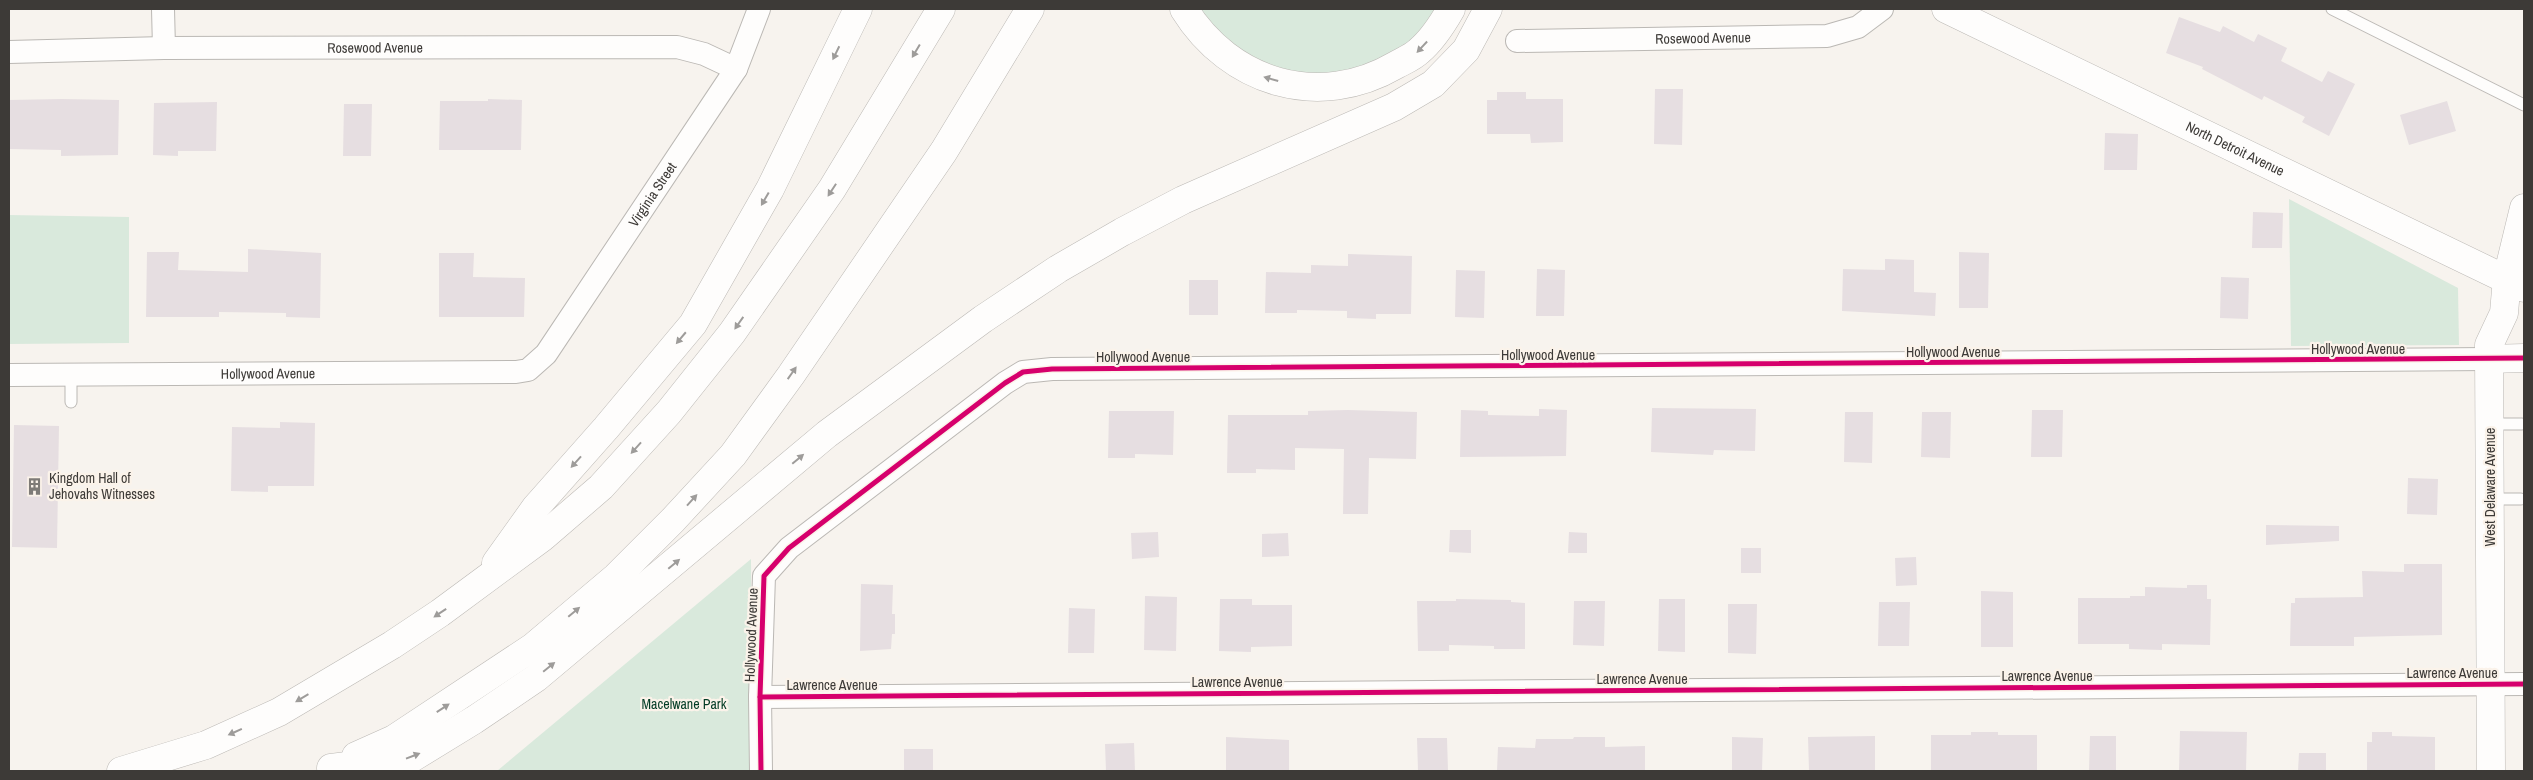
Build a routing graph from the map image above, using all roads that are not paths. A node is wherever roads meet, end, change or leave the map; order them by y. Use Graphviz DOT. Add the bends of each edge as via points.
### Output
graph roads {
  1 [pos="164,9"];
  2 [pos="759,9"];
  3 [pos="858,9"];
  4 [pos="941,9"];
  5 [pos="1030,9"];
  6 [pos="1184,9"];
  7 [pos="1451,9"];
  8 [pos="1488,9"];
  9 [pos="1882,9"];
  10 [pos="1946,9"];
  11 [pos="2332,9"];
  12 [pos="1517,40"];
  13 [pos="164,48"];
  14 [pos="9,52"];
  15 [pos="736,69"];
  16 [pos="2524,105"];
  17 [pos="2524,208"];
  18 [pos="2515,283"];
  19 [pos="2524,358"];
  20 [pos="2489,359"];
  21 [pos="528,370"];
  22 [pos="9,375"];
  23 [pos="71,375"];
  24 [pos="71,402"];
  25 [pos="2490,424"];
  26 [pos="2522,424"];
  27 [pos="2490,499"];
  28 [pos="2521,500"];
  29 [pos="480,585"];
  30 [pos="2490,684"];
  31 [pos="2524,684"];
  32 [pos="760,697"];
  33 [pos="327,769"];
  34 [pos="121,771"];
  35 [pos="761,771"];
  36 [pos="2490,771"];
  1 -- 13 [label="street"];
  2 -- 15 [label="street, Virginia Street"];
  3 -- 29 [label="main road, one-way" via="770,189 693,324 536,507"];
  4 -- 29 [label="main road, one-way" via="832,189 732,333 669,412 601,488 544,538"];
  33 -- 5 [label="main road, one-way" via="394,739 533,647 616,577 673,520 733,455 790,375 944,151"];
  7 -- 6 [label="main road, one-way" via="1419,51 1378,76 1339,86 1300,88 1257,75 1230,61 1208,42"];
  33 -- 8 [label="main road, one-way" via="412,758 474,720 536,678 828,434 983,319 1058,269 1183,200 1394,107 1433,84 1466,50"];
  9 -- 12 [label="street, Rosewood Avenue" via="1858,27 1827,36"];
  10 -- 18 [label="main road, North Detroit Avenue"];
  11 -- 16 [label="lane"];
  13 -- 14 [label="street, Rosewood Avenue"];
  13 -- 15 [label="street, Rosewood Avenue" via="677,47 704,54"];
  15 -- 21 [label="street, Virginia Street" via="546,354"];
  17 -- 18 [label="main road, West Delaware Avenue"];
  18 -- 20 [label="main road, West Delaware Avenue" via="2489,344"];
  19 -- 20 [label="main road, Hollywood Avenue"];
  20 -- 25 [label="main road, West Delaware Avenue"];
  20 -- 32 [label="street, Hollywood Avenue" via="1052,369 1023,372 789,548 764,576"];
  21 -- 23 [label="street, Hollywood Avenue"];
  22 -- 23 [label="street, Hollywood Avenue"];
  23 -- 24 [label="lane"];
  25 -- 26 [label="lane"];
  25 -- 27 [label="main road, West Delaware Avenue"];
  27 -- 28 [label="lane"];
  27 -- 30 [label="main road, West Delaware Avenue"];
  29 -- 34 [label="main road, one-way" via="392,645 279,712 206,744"];
  30 -- 31 [label="street, Lawrence Avenue"];
  30 -- 32 [label="street, Lawrence Avenue"];
  30 -- 36 [label="main road, West Delaware Avenue"];
  32 -- 35 [label="street"];
}
